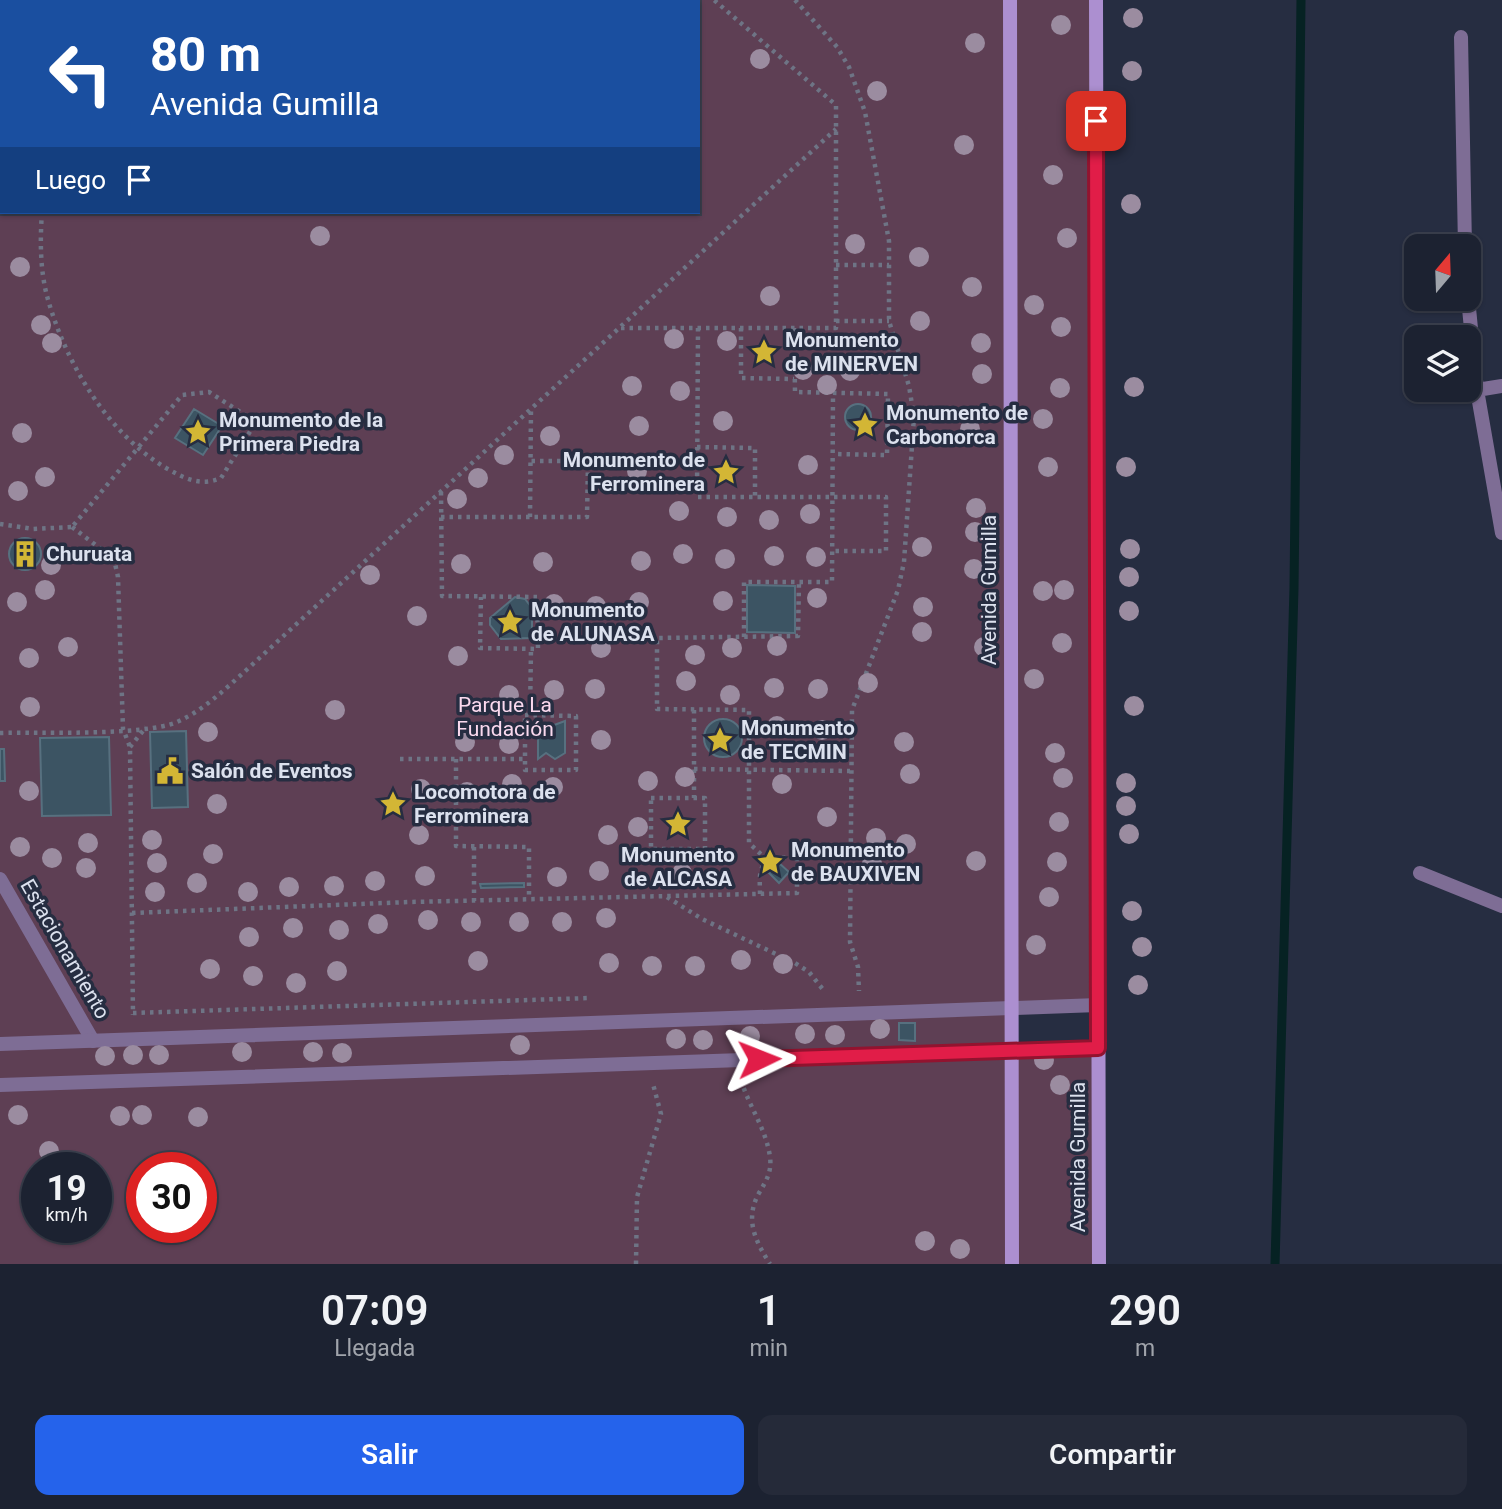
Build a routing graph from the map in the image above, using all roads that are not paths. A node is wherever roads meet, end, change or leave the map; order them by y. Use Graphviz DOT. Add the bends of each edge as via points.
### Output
graph roads {
  1 [pos="1010,0"];
  2 [pos="1096,0"];
  3 [pos="1461,37"];
  4 [pos="1465,234"];
  5 [pos="1502,386"];
  6 [pos="1481,389"];
  7 [pos="1479,402"];
  8 [pos="1502,533"];
  9 [pos="1420,873"];
  10 [pos="0,879"];
  11 [pos="1502,906"];
  12 [pos="1098,1005"];
  13 [pos="1011,1009"];
  14 [pos="93,1041"];
  15 [pos="0,1044"];
  16 [pos="1098,1048"];
  17 [pos="1011,1051"];
  18 [pos="0,1085"];
  19 [pos="1012,1264"];
  20 [pos="1099,1264"];
  1 -- 13 [label="main road, Avenida Gumilla"];
  2 -- 12 [label="main road, Avenida Gumilla"];
  3 -- 4 [label="street"];
  5 -- 6 [label="street"];
  7 -- 8 [label="street"];
  9 -- 11 [label="street"];
  10 -- 14 [label="street, Estacionamiento"];
  12 -- 13 [label="street"];
  12 -- 16 [label="main road, Avenida Gumilla"];
  13 -- 14 [label="street"];
  13 -- 17 [label="main road, Avenida Gumilla"];
  14 -- 15 [label="street"];
  16 -- 17 [label="street"];
  16 -- 20 [label="main road, Avenida Gumilla"];
  17 -- 18 [label="street"];
  17 -- 19 [label="main road, Avenida Gumilla"];
}
